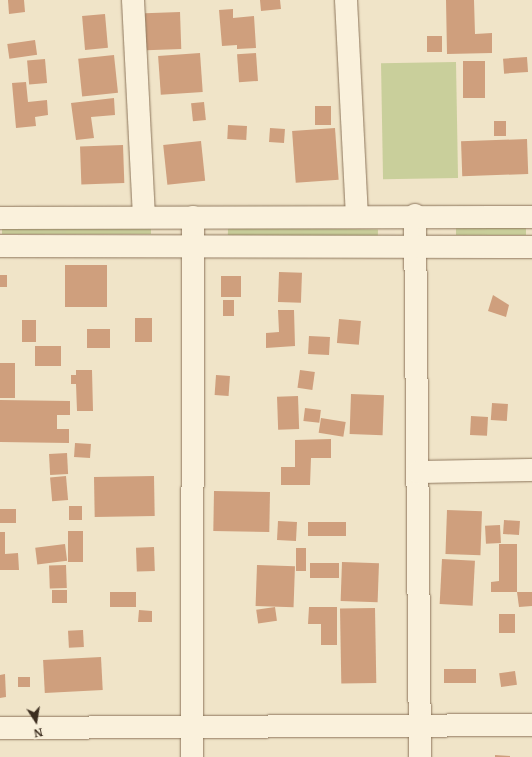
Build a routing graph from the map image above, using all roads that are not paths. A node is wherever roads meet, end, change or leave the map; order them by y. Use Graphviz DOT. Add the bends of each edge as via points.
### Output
graph roads {
  1 [pos="133,0"];
  2 [pos="346,0"];
  3 [pos="415,215"];
  4 [pos="357,216"];
  5 [pos="144,217"];
  6 [pos="193,217"];
  7 [pos="532,217"];
  8 [pos="0,218"];
  9 [pos="193,245"];
  10 [pos="0,246"];
  11 [pos="532,247"];
  12 [pos="414,248"];
  13 [pos="532,470"];
  14 [pos="418,472"];
  15 [pos="532,724"];
  16 [pos="192,726"];
  17 [pos="420,726"];
  18 [pos="0,728"];
  19 [pos="192,757"];
  20 [pos="420,757"];
  1 -- 5 [label="street"];
  2 -- 4 [label="street"];
  3 -- 4 [label="street"];
  3 -- 7 [label="street"];
  3 -- 12 [label="street"];
  4 -- 6 [label="street"];
  5 -- 6 [label="street"];
  5 -- 8 [label="street"];
  6 -- 9 [label="street"];
  9 -- 10 [label="street"];
  9 -- 12 [label="street"];
  9 -- 16 [label="street"];
  11 -- 12 [label="street"];
  12 -- 14 [label="street"];
  13 -- 14 [label="street"];
  14 -- 17 [label="street"];
  15 -- 17 [label="street"];
  16 -- 17 [label="street"];
  16 -- 18 [label="street"];
  16 -- 19 [label="street"];
  17 -- 20 [label="street"];
}
